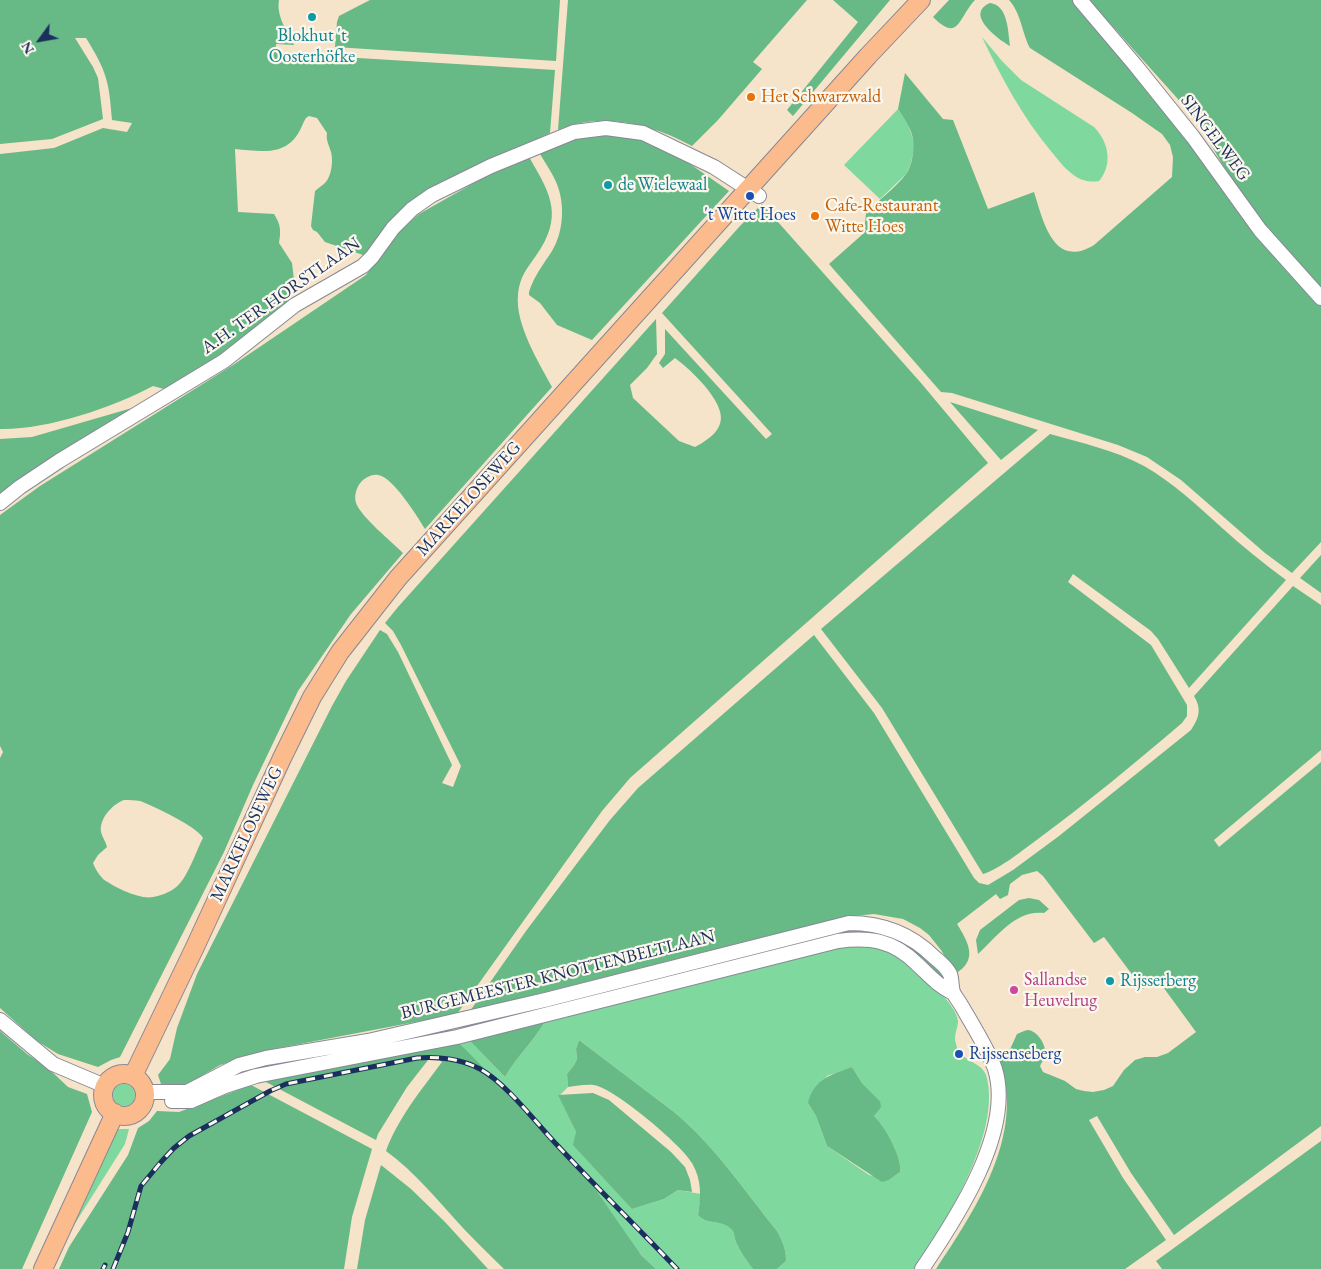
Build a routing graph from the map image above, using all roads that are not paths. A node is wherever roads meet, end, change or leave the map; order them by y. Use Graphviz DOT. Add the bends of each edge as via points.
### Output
graph roads {
  1 [pos="921,0"];
  2 [pos="1080,0"];
  3 [pos="754,192"];
  4 [pos="1321,298"];
  5 [pos="0,503"];
  6 [pos="724,954"];
  7 [pos="727,968"];
  8 [pos="954,993"];
  9 [pos="0,1020"];
  10 [pos="132,1076"];
  11 [pos="105,1086"];
  12 [pos="144,1096"];
  13 [pos="115,1113"];
  14 [pos="43,1269"];
  15 [pos="922,1269"];
  1 -- 3 [label="main road, MARKELOSEWEG" via="868,56"];
  2 -- 4 [label="street, SINGELWEG" via="1193,137 1260,230"];
  3 -- 5 [label="street, A.H. TER HORSTLAAN" via="714,167 658,139 624,130 606,128 574,132 509,158 421,202 393,228 362,266 295,305 224,361 59,461"];
  3 -- 10 [label="main road, MARKELOSEWEG" via="398,578 340,652 312,697 282,758 196,947"];
  6 -- 7 [label="street"];
  6 -- 8 [label="street, BURGEMEESTER KNOTTENBELTLAAN" via="849,923 874,924 901,933 930,953 950,974"];
  6 -- 12 [label="street, BURGEMEESTER KNOTTENBELTLAAN" via="368,1041 266,1058 239,1065 187,1092"];
  7 -- 8 [label="street, BURGEMEESTER KNOTTENBELTLAAN" via="838,940 875,940 898,948 937,985"];
  7 -- 12 [label="street, BURGEMEESTER KNOTTENBELTLAAN" via="457,1036 245,1079 191,1101"];
  8 -- 15 [label="street, BURGEMEESTER KNOTTENBELTLAAN" via="995,1068 999,1098 995,1128 980,1169 961,1208"];
  9 -- 11 [label="street" via="53,1064"];
  10 -- 11 [label="main road" via="116,1075"];
  10 -- 12 [label="main road" via="138,1080"];
  11 -- 13 [label="main road" via="106,1105"];
  12 -- 13 [label="main road" via="134,1112 128,1115"];
  13 -- 14 [label="main road"];
}
